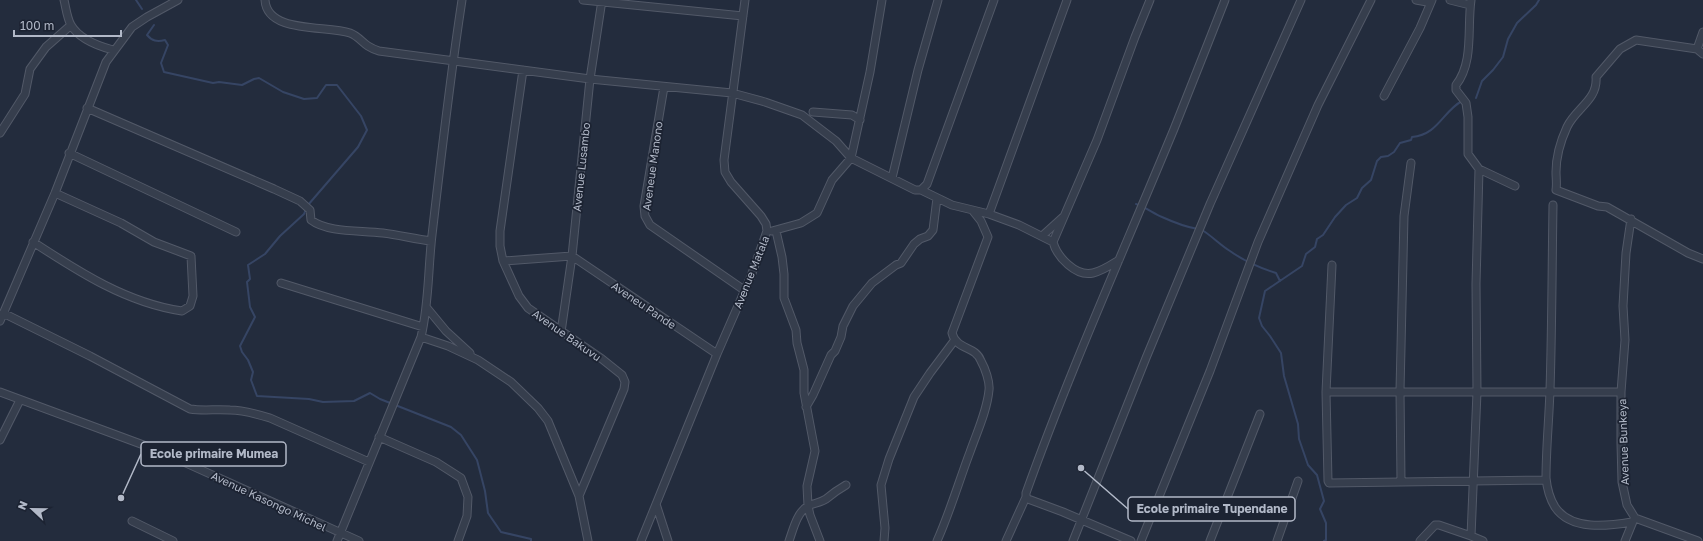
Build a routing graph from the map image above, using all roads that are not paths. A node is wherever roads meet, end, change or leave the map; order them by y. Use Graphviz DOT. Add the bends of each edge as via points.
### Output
graph roads {
  1 [pos="64,0"];
  2 [pos="178,0"];
  3 [pos="265,0"];
  4 [pos="462,0"];
  5 [pos="582,0"];
  6 [pos="745,0"];
  7 [pos="882,0"];
  8 [pos="938,0"];
  9 [pos="994,0"];
  10 [pos="1067,0"];
  11 [pos="1150,0"];
  12 [pos="1225,0"];
  13 [pos="1301,0"];
  14 [pos="1371,0"];
  15 [pos="1416,0"];
  16 [pos="1431,0"];
  17 [pos="1450,0"];
  18 [pos="602,1"];
  19 [pos="1470,3"];
  20 [pos="743,16"];
  21 [pos="71,25"];
  22 [pos="1703,32"];
  23 [pos="1697,49"];
  24 [pos="113,50"];
  25 [pos="1703,54"];
  26 [pos="452,62"];
  27 [pos="523,70"];
  28 [pos="590,79"];
  29 [pos="664,87"];
  30 [pos="732,93"];
  31 [pos="1384,96"];
  32 [pos="87,108"];
  33 [pos="813,112"];
  34 [pos="860,120"];
  35 [pos="0,133"];
  36 [pos="69,153"];
  37 [pos="851,158"];
  38 [pos="1411,163"];
  39 [pos="1480,169"];
  40 [pos="892,178"];
  41 [pos="1515,186"];
  42 [pos="921,190"];
  43 [pos="55,193"];
  44 [pos="937,198"];
  45 [pos="1553,205"];
  46 [pos="973,211"];
  47 [pos="1066,213"];
  48 [pos="989,214"];
  49 [pos="1631,219"];
  50 [pos="767,231"];
  51 [pos="776,231"];
  52 [pos="236,232"];
  53 [pos="1042,236"];
  54 [pos="432,241"];
  55 [pos="33,242"];
  56 [pos="1053,242"];
  57 [pos="572,256"];
  58 [pos="1703,259"];
  59 [pos="1119,260"];
  60 [pos="503,261"];
  61 [pos="1332,265"];
  62 [pos="281,283"];
  63 [pos="744,290"];
  64 [pos="427,308"];
  65 [pos="3,313"];
  66 [pos="0,321"];
  67 [pos="423,327"];
  68 [pos="561,332"];
  69 [pos="420,337"];
  70 [pos="954,341"];
  71 [pos="717,354"];
  72 [pos="478,360"];
  73 [pos="1400,391"];
  74 [pos="1550,391"];
  75 [pos="0,392"];
  76 [pos="1326,392"];
  77 [pos="1477,392"];
  78 [pos="1621,392"];
  79 [pos="20,400"];
  80 [pos="806,407"];
  81 [pos="1260,414"];
  82 [pos="379,437"];
  83 [pos="0,440"];
  84 [pos="369,462"];
  85 [pos="1546,480"];
  86 [pos="1298,481"];
  87 [pos="1474,481"];
  88 [pos="1401,482"];
  89 [pos="846,484"];
  90 [pos="579,496"];
  91 [pos="1026,497"];
  92 [pos="656,504"];
  93 [pos="808,506"];
  94 [pos="1082,520"];
  95 [pos="1634,520"];
  96 [pos="132,521"];
  97 [pos="340,534"];
  98 [pos="1471,536"];
  99 [pos="173,541"];
  100 [pos="337,541"];
  101 [pos="359,541"];
  102 [pos="458,541"];
  103 [pos="588,541"];
  104 [pos="641,541"];
  105 [pos="668,541"];
  106 [pos="789,541"];
  107 [pos="820,541"];
  108 [pos="884,541"];
  109 [pos="938,541"];
  110 [pos="1006,541"];
  111 [pos="1073,541"];
  112 [pos="1131,541"];
  113 [pos="1141,541"];
  114 [pos="1210,541"];
  115 [pos="1277,541"];
  116 [pos="1420,541"];
  117 [pos="1483,541"];
  118 [pos="1625,541"];
  119 [pos="1698,541"];
  1 -- 21 [label="street"];
  2 -- 24 [label="street" via="132,27"];
  3 -- 26 [label="street" via="268,13 276,20 292,25 340,30 360,38 368,46 379,51"];
  4 -- 26 [label="street"];
  5 -- 18 [label="street"];
  6 -- 20 [label="street, Avenue Matala"];
  7 -- 34 [label="street"];
  8 -- 40 [label="street"];
  9 -- 42 [label="street" via="927,184"];
  10 -- 48 [label="street"];
  11 -- 47 [label="street" via="1097,140"];
  12 -- 59 [label="street"];
  13 -- 94 [label="street" via="1210,204"];
  14 -- 113 [label="street" via="1318,105 1258,242 1210,371"];
  15 -- 16 [label="street"];
  16 -- 31 [label="street" via="1420,28"];
  17 -- 19 [label="street"];
  18 -- 20 [label="street"];
  18 -- 28 [label="street, Avenue Lusambo"];
  19 -- 39 [label="street" via="1465,69 1456,90 1466,103 1468,154"];
  20 -- 30 [label="street, Avenue Matala"];
  21 -- 24 [label="street" via="81,36 98,46"];
  21 -- 35 [label="street" via="46,47 30,69 25,94"];
  22 -- 23 [label="street"];
  23 -- 25 [label="street"];
  23 -- 49 [label="street" via="1636,40 1626,45 1596,77 1594,92 1573,117 1563,136 1556,161 1556,190 1607,207"];
  24 -- 32 [label="street"];
  26 -- 27 [label="street"];
  26 -- 54 [label="street"];
  27 -- 28 [label="street"];
  27 -- 60 [label="street, Avenue Bakuvu" via="500,231"];
  28 -- 29 [label="street"];
  28 -- 57 [label="street, Avenue Lusambo"];
  29 -- 30 [label="street"];
  29 -- 63 [label="street, Aveneue Manono" via="644,206 645,216 650,225"];
  30 -- 37 [label="street" via="802,116 836,141"];
  30 -- 50 [label="street, Avenue Matala" via="724,160 725,172 730,182 761,216"];
  32 -- 36 [label="street"];
  32 -- 54 [label="street" via="300,201 310,210 311,220 317,225"];
  33 -- 34 [label="street" via="852,115"];
  34 -- 37 [label="street"];
  36 -- 43 [label="street"];
  36 -- 52 [label="street"];
  37 -- 40 [label="street"];
  37 -- 51 [label="street" via="832,180 817,213 801,223"];
  38 -- 73 [label="street" via="1404,216"];
  39 -- 41 [label="street"];
  39 -- 77 [label="street" via="1476,284"];
  40 -- 42 [label="street" via="915,190"];
  42 -- 44 [label="street"];
  43 -- 55 [label="street"];
  43 -- 55 [label="street" via="121,223 154,242 191,256 193,296 190,306 182,311 131,296 107,286"];
  44 -- 46 [label="street"];
  44 -- 80 [label="street" via="931,233 914,244 901,263 872,283 853,306 835,351"];
  45 -- 74 [label="street"];
  46 -- 48 [label="street"];
  46 -- 70 [label="street" via="988,237 952,333"];
  47 -- 53 [label="street"];
  47 -- 56 [label="street"];
  48 -- 53 [label="street"];
  49 -- 58 [label="street" via="1688,253"];
  49 -- 78 [label="street, Avenue Bunkeya" via="1626,253 1623,306 1625,340"];
  50 -- 51 [label="street"];
  50 -- 63 [label="street, Avenue Matala"];
  51 -- 80 [label="street" via="782,257 784,298 796,330 804,370"];
  53 -- 56 [label="street"];
  54 -- 64 [label="street"];
  55 -- 65 [label="street"];
  56 -- 59 [label="street" via="1060,257 1082,272 1091,273"];
  57 -- 60 [label="street"];
  57 -- 68 [label="street, Avenue Lusambo"];
  57 -- 71 [label="street, Aveneu Pande"];
  59 -- 91 [label="street" via="1040,454"];
  60 -- 68 [label="street, Avenue Bakuvu" via="519,296 528,308"];
  61 -- 76 [label="street"];
  62 -- 67 [label="street"];
  63 -- 71 [label="street, Avenue Matala"];
  64 -- 67 [label="street"];
  64 -- 72 [label="street" via="446,331"];
  65 -- 66 [label="street"];
  65 -- 84 [label="street" via="190,409 230,410 270,418"];
  67 -- 69 [label="street"];
  68 -- 90 [label="street, Avenue Bakuvu" via="602,359 622,375 625,382"];
  69 -- 72 [label="street"];
  69 -- 82 [label="street"];
  70 -- 108 [label="street" via="914,397 889,458 881,485"];
  70 -- 109 [label="street" via="975,352 981,360 989,388 973,443"];
  71 -- 92 [label="street, Avenue Matala"];
  72 -- 90 [label="street" via="511,382 548,421"];
  73 -- 76 [label="street"];
  73 -- 77 [label="street"];
  73 -- 88 [label="street"];
  74 -- 77 [label="street"];
  74 -- 78 [label="street"];
  74 -- 85 [label="street"];
  75 -- 79 [label="street, Avenue Kasongo Michel"];
  76 -- 88 [label="street" via="1328,482"];
  77 -- 87 [label="street"];
  78 -- 95 [label="street, Avenue Bunkeya" via="1622,482 1627,505"];
  79 -- 83 [label="street"];
  79 -- 97 [label="street, Avenue Kasongo Michel" via="157,450"];
  80 -- 93 [label="street" via="815,451 807,486"];
  81 -- 114 [label="street"];
  82 -- 84 [label="street"];
  82 -- 102 [label="street" via="436,462 461,478 468,497 467,516"];
  84 -- 97 [label="street"];
  85 -- 87 [label="street"];
  85 -- 95 [label="street" via="1556,508 1575,522 1603,526"];
  86 -- 115 [label="street"];
  87 -- 88 [label="street"];
  87 -- 98 [label="street"];
  89 -- 93 [label="street" via="826,499"];
  90 -- 103 [label="street"];
  91 -- 94 [label="street"];
  91 -- 110 [label="street"];
  92 -- 104 [label="street, Avenue Matala"];
  92 -- 105 [label="street"];
  93 -- 106 [label="street" via="802,511"];
  93 -- 107 [label="street"];
  94 -- 111 [label="street"];
  94 -- 112 [label="street"];
  95 -- 118 [label="street"];
  95 -- 119 [label="street"];
  96 -- 99 [label="street"];
  97 -- 100 [label="street"];
  97 -- 101 [label="street, Avenue Kasongo Michel"];
  98 -- 116 [label="street" via="1435,525"];
  98 -- 117 [label="street"];
}
